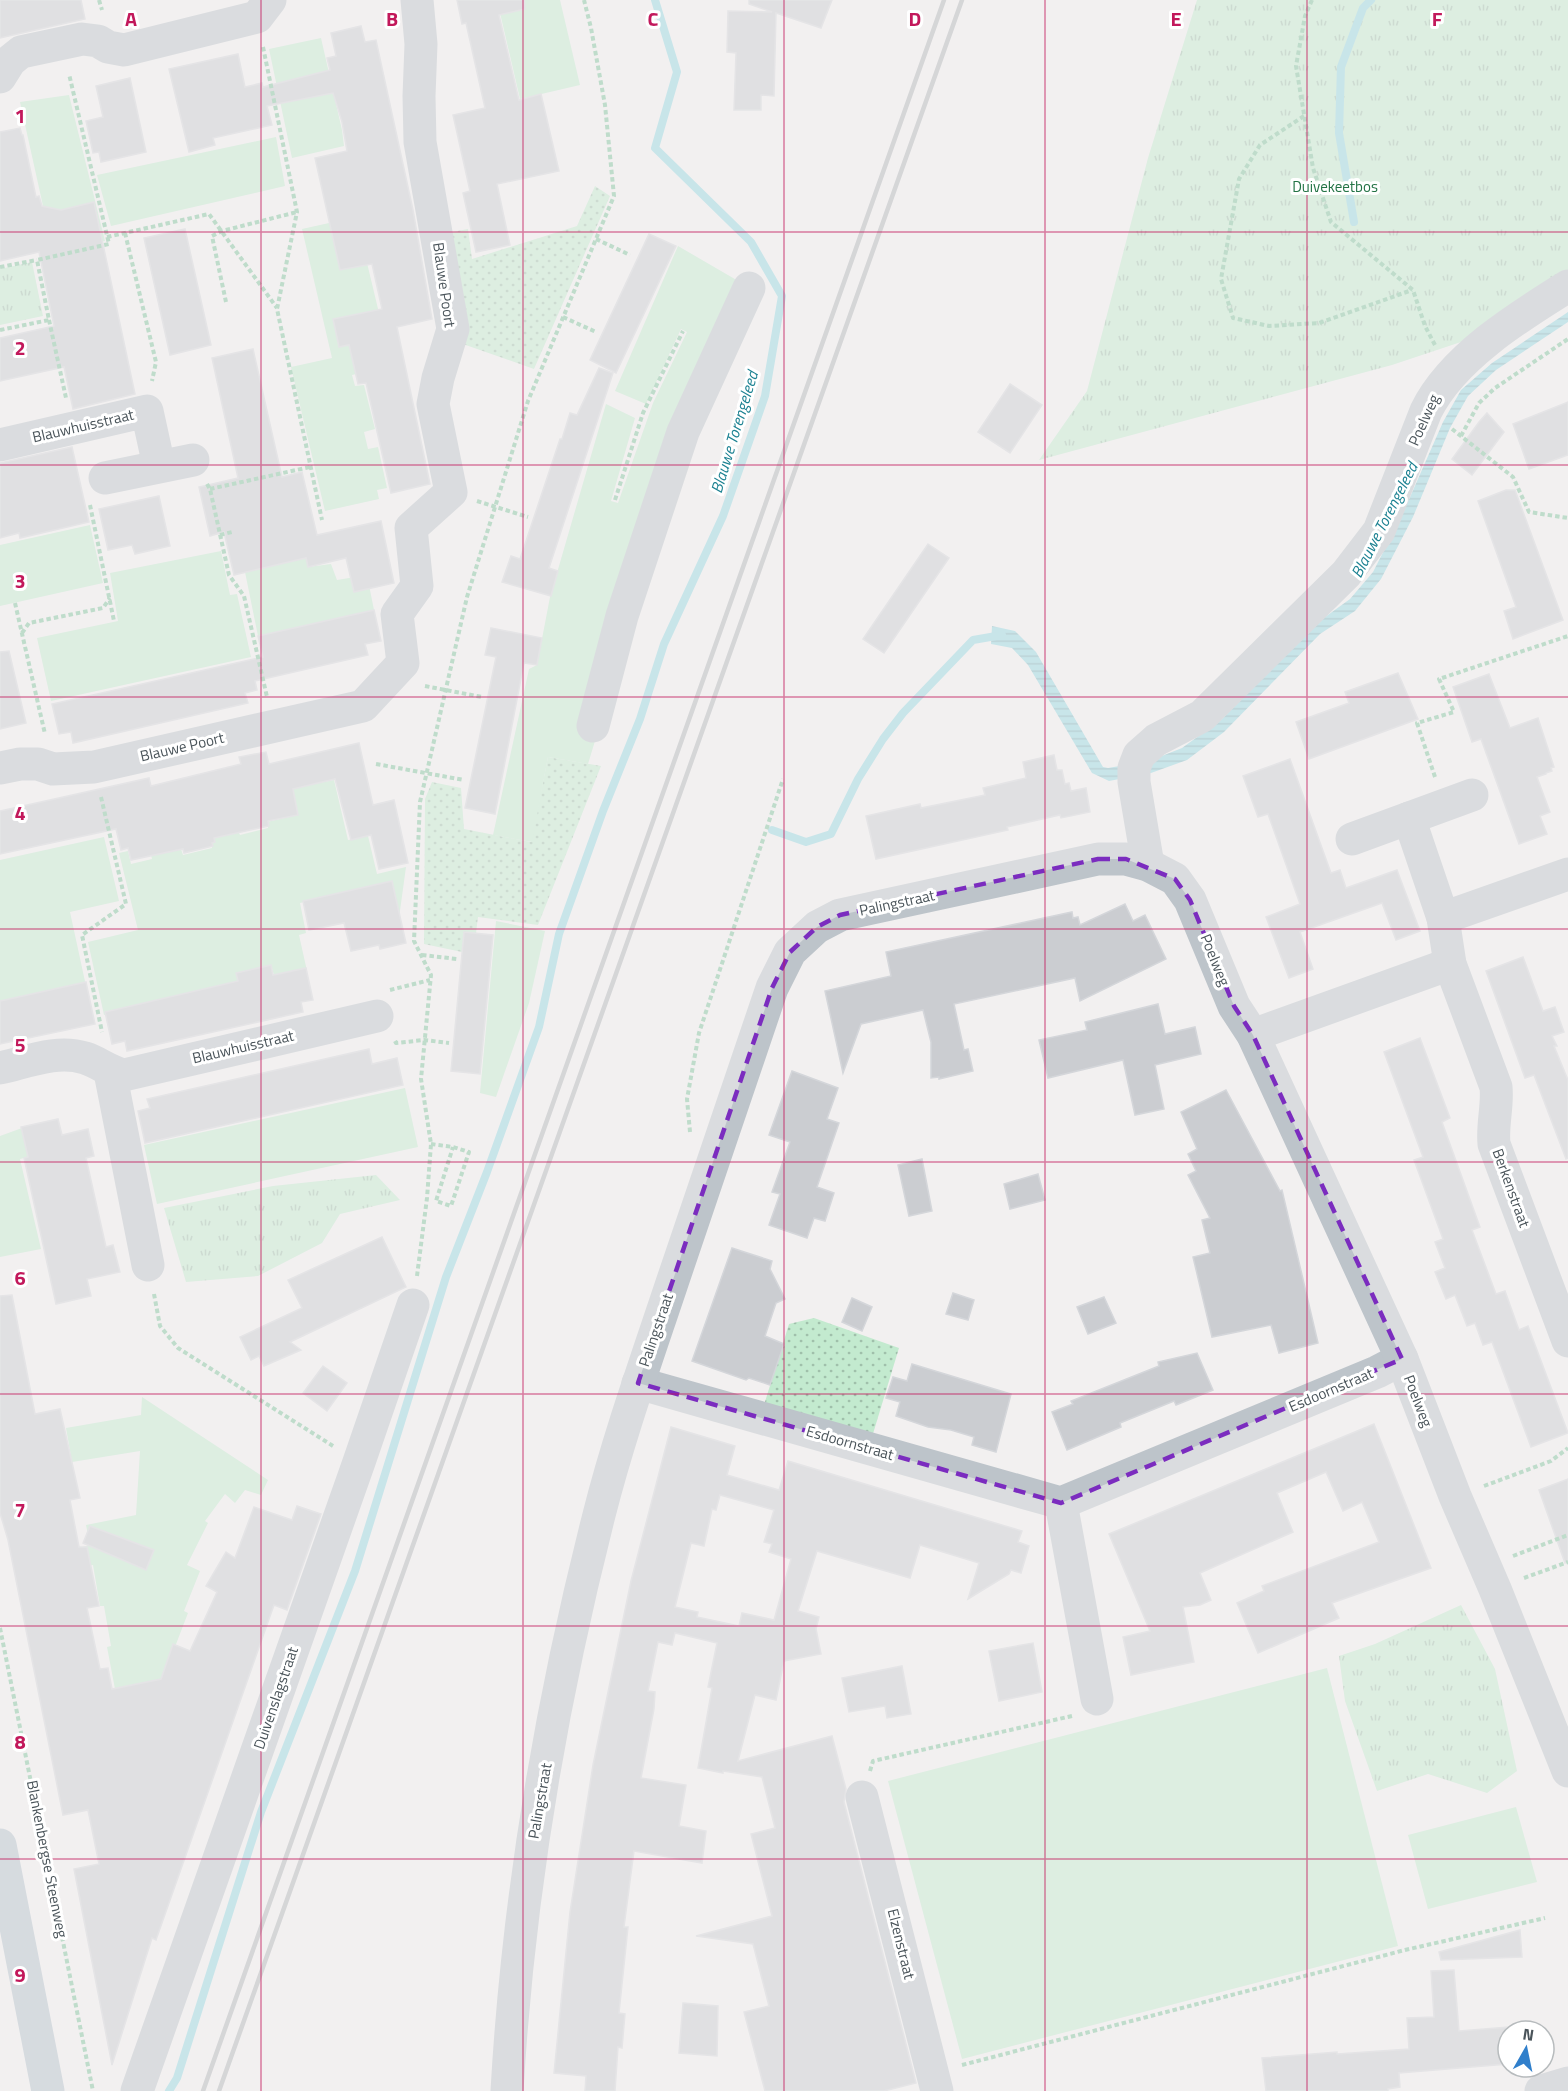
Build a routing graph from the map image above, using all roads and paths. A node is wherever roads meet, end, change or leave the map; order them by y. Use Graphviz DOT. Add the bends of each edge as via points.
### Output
graph roads {
  1 [pos="417,0"];
  2 [pos="584,0"];
  3 [pos="1312,0"];
  4 [pos="263,8"];
  5 [pos="62,43"];
  6 [pos="0,77"];
  7 [pos="1304,116"];
  8 [pos="297,212"];
  9 [pos="222,231"];
  10 [pos="125,233"];
  11 [pos="107,237"];
  12 [pos="596,239"];
  13 [pos="630,255"];
  14 [pos="37,260"];
  15 [pos="0,267"];
  16 [pos="1568,286"];
  17 [pos="749,288"];
  18 [pos="1413,290"];
  19 [pos="226,302"];
  20 [pos="277,309"];
  21 [pos="563,317"];
  22 [pos="0,330"];
  23 [pos="683,331"];
  24 [pos="596,332"];
  25 [pos="1568,339"];
  26 [pos="1450,374"];
  27 [pos="147,411"];
  28 [pos="1455,431"];
  29 [pos="1461,436"];
  30 [pos="0,445"];
  31 [pos="193,460"];
  32 [pos="159,466"];
  33 [pos="310,467"];
  34 [pos="105,478"];
  35 [pos="210,489"];
  36 [pos="451,492"];
  37 [pos="615,500"];
  38 [pos="495,507"];
  39 [pos="528,517"];
  40 [pos="1568,518"];
  41 [pos="322,520"];
  42 [pos="232,532"];
  43 [pos="220,535"];
  44 [pos="110,597"];
  45 [pos="15,603"];
  46 [pos="22,633"];
  47 [pos="1568,636"];
  48 [pos="388,678"];
  49 [pos="445,690"];
  50 [pos="482,697"];
  51 [pos="273,726"];
  52 [pos="593,726"];
  53 [pos="376,764"];
  54 [pos="94,767"];
  55 [pos="0,768"];
  56 [pos="53,769"];
  57 [pos="426,773"];
  58 [pos="783,778"];
  59 [pos="464,780"];
  60 [pos="1458,800"];
  61 [pos="1409,818"];
  62 [pos="1352,839"];
  63 [pos="1148,865"];
  64 [pos="1568,874"];
  65 [pos="1443,918"];
  66 [pos="421,955"];
  67 [pos="458,959"];
  68 [pos="1450,964"];
  69 [pos="376,1016"];
  70 [pos="1253,1035"];
  71 [pos="424,1040"];
  72 [pos="449,1043"];
  73 [pos="0,1068"];
  74 [pos="110,1072"];
  75 [pos="431,1144"];
  76 [pos="453,1147"];
  77 [pos="709,1174"];
  78 [pos="427,1198"];
  79 [pos="436,1199"];
  80 [pos="148,1265"];
  81 [pos="413,1305"];
  82 [pos="1568,1341"];
  83 [pos="1402,1359"];
  84 [pos="638,1383"];
  85 [pos="1568,1448"];
  86 [pos="359,1462"];
  87 [pos="1455,1496"];
  88 [pos="1061,1503"];
  89 [pos="1568,1535"];
  90 [pos="1568,1562"];
  91 [pos="1490,1578"];
  92 [pos="0,1628"];
  93 [pos="1097,1699"];
  94 [pos="1562,1736"];
  95 [pos="1568,1771"];
  96 [pos="862,1797"];
  97 [pos="0,1845"];
  98 [pos="1545,1918"];
  99 [pos="934,2082"];
  100 [pos="1568,2083"];
  101 [pos="48,2091"];
  102 [pos="93,2091"];
  103 [pos="137,2091"];
  104 [pos="507,2091"];
  105 [pos="1541,2091"];
  1 -- 36 [label="street, Blauwe Poort" via="421,44 420,142 453,329 433,404"];
  2 -- 12 [label="path" via="605,105 614,196"];
  3 -- 7 [label="path" via="1305,16 1296,66"];
  4 -- 5 [label="street" via="124,50 82,39"];
  4 -- 8 [label="path"];
  5 -- 6 [label="street" via="21,52"];
  5 -- 11 [label="path"];
  7 -- 18 [label="path" via="1313,168 1331,222"];
  7 -- 18 [label="path" via="1260,145 1239,179 1221,279 1233,318 1269,326 1319,323"];
  8 -- 9 [label="path"];
  8 -- 20 [label="path"];
  9 -- 10 [label="path" via="209,214"];
  9 -- 19 [label="path" via="212,236"];
  9 -- 20 [label="path"];
  10 -- 11 [label="path"];
  10 -- 27 [label="path" via="156,362"];
  11 -- 14 [label="path" via="109,244"];
  12 -- 13 [label="path"];
  12 -- 21 [label="path"];
  14 -- 15 [label="path"];
  14 -- 22 [label="path" via="49,320"];
  16 -- 26 [label="street, Poelweg" via="1515,318"];
  17 -- 52 [label="street" via="682,432 622,616"];
  18 -- 26 [label="path" via="1425,326"];
  20 -- 33 [label="path"];
  21 -- 24 [label="path"];
  21 -- 38 [label="path" via="528,400"];
  23 -- 37 [label="path" via="643,413"];
  25 -- 29 [label="path" via="1495,388 1479,404"];
  26 -- 63 [label="street, Poelweg" via="1426,411 1379,531 1346,574 1202,716 1156,740 1139,755 1134,782"];
  27 -- 30 [label="street, Blauwhuisstraat"];
  27 -- 32 [label="street, Blauwhuisstraat"];
  28 -- 29 [label="path"];
  29 -- 40 [label="path" via="1513,477 1530,512"];
  31 -- 32 [label="street"];
  31 -- 35 [label="path"];
  32 -- 34 [label="street"];
  33 -- 35 [label="path"];
  33 -- 41 [label="path"];
  35 -- 43 [label="path"];
  36 -- 38 [label="path"];
  36 -- 48 [label="street" via="411,528 417,586 397,614 403,663"];
  38 -- 39 [label="path"];
  38 -- 49 [label="path" via="467,597"];
  42 -- 43 [label="path"];
  43 -- 51 [label="path" via="229,575 244,596"];
  44 -- 46 [label="path" via="103,608 28,623"];
  45 -- 46 [label="path"];
  46 -- 56 [label="path"];
  47 -- 60 [label="path" via="1440,679 1454,712 1418,723"];
  48 -- 49 [label="path"];
  48 -- 51 [label="street, Blauwe Poort" via="363,706"];
  49 -- 50 [label="path"];
  49 -- 57 [label="path"];
  51 -- 54 [label="street, Blauwe Poort"];
  53 -- 57 [label="path"];
  54 -- 56 [label="street, Blauwe Poort"];
  54 -- 74 [label="path" via="126,904 82,935"];
  55 -- 56 [label="street, Blauwe Poort" via="38,764"];
  57 -- 59 [label="path"];
  57 -- 66 [label="path" via="420,802 414,941"];
  58 -- 77 [label="path" via="692,1064 687,1099 689,1129"];
  60 -- 61 [label="street"];
  61 -- 62 [label="street"];
  61 -- 65 [label="street, Berkenstraat"];
  63 -- 70 [label="street, Poelweg" via="1175,879 1190,900 1234,1006"];
  63 -- 77 [label="street, Palingstraat" via="1126,859 1098,860 840,915 817,927 790,952 772,988"];
  64 -- 65 [label="street"];
  65 -- 68 [label="street, Berkenstraat"];
  66 -- 67 [label="path"];
  66 -- 71 [label="path" via="431,975"];
  68 -- 70 [label="street"];
  68 -- 82 [label="street, Berkenstraat" via="1496,1087 1494,1144"];
  69 -- 74 [label="street, Blauwhuisstraat" via="124,1075"];
  70 -- 83 [label="street, Poelweg"];
  71 -- 72 [label="path"];
  71 -- 75 [label="path" via="421,1080"];
  73 -- 74 [label="street" via="64,1053 87,1058"];
  74 -- 80 [label="street"];
  75 -- 76 [label="path"];
  75 -- 78 [label="path"];
  76 -- 79 [label="path"];
  76 -- 79 [label="path" via="469,1152 451,1206"];
  77 -- 84 [label="street, Palingstraat"];
  78 -- 79 [label="path"];
  78 -- 81 [label="path"];
  80 -- 86 [label="path" via="160,1326 178,1348"];
  81 -- 86 [label="street, Duivenslagstraat"];
  83 -- 87 [label="street, Poelweg"];
  83 -- 88 [label="street, Esdoornstraat"];
  84 -- 88 [label="street, Esdoornstraat"];
  84 -- 104 [label="street, Palingstraat" via="599,1514 565,1664 531,1850"];
  85 -- 87 [label="path" via="1551,1461"];
  86 -- 103 [label="street, Duivenslagstraat"];
  87 -- 91 [label="street, Poelweg"];
  88 -- 93 [label="street"];
  89 -- 91 [label="path"];
  90 -- 91 [label="path"];
  91 -- 94 [label="street, Poelweg"];
  92 -- 102 [label="path, Blankenbergse Steenweg"];
  93 -- 96 [label="path" via="1097,1711 873,1761"];
  94 -- 95 [label="street, Poelweg"];
  96 -- 99 [label="street, Elzenstraat"];
  97 -- 101 [label="main road"];
  98 -- 99 [label="path" via="1405,1950"];
  100 -- 105 [label="street"];
}
